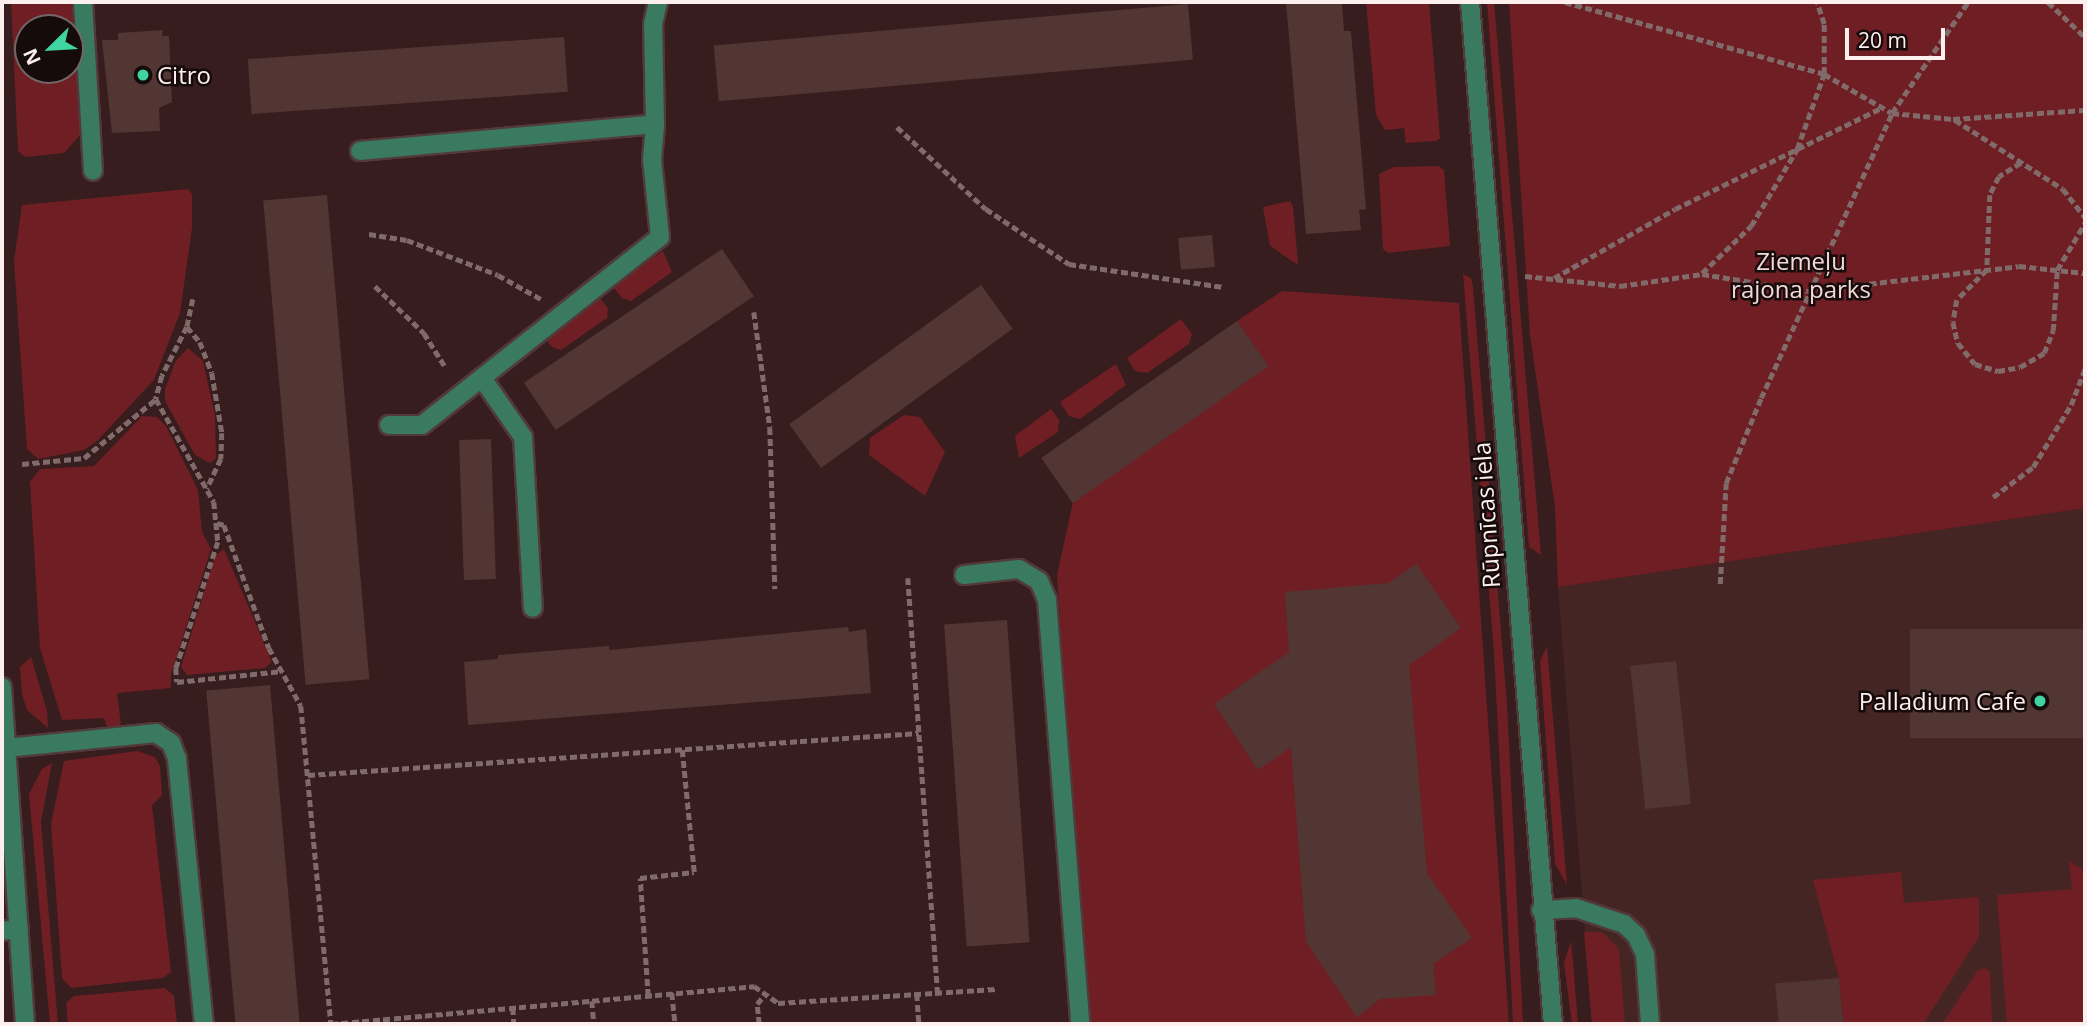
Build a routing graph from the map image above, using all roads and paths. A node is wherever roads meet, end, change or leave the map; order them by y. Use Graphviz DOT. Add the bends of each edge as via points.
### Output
graph roads {
  1 [pos="83,2"];
  2 [pos="658,2"];
  3 [pos="1470,2"];
  4 [pos="1566,2"];
  5 [pos="1817,2"];
  6 [pos="1968,2"];
  7 [pos="2048,2"];
  8 [pos="2085,37"];
  9 [pos="1824,74"];
  10 [pos="1882,107"];
  11 [pos="2085,110"];
  12 [pos="1892,113"];
  13 [pos="1953,119"];
  14 [pos="655,124"];
  15 [pos="897,127"];
  16 [pos="1797,149"];
  17 [pos="360,151"];
  18 [pos="2021,163"];
  19 [pos="93,172"];
  20 [pos="2085,217"];
  21 [pos="2085,223"];
  22 [pos="369,234"];
  23 [pos="1987,270"];
  24 [pos="2057,270"];
  25 [pos="2085,273"];
  26 [pos="1702,274"];
  27 [pos="1525,276"];
  28 [pos="1553,279"];
  29 [pos="375,286"];
  30 [pos="1223,287"];
  31 [pos="1807,291"];
  32 [pos="192,299"];
  33 [pos="754,312"];
  34 [pos="564,313"];
  35 [pos="187,327"];
  36 [pos="446,368"];
  37 [pos="2085,369"];
  38 [pos="482,378"];
  39 [pos="156,399"];
  40 [pos="390,425"];
  41 [pos="22,464"];
  42 [pos="208,489"];
  43 [pos="1993,497"];
  44 [pos="217,523"];
  45 [pos="964,575"];
  46 [pos="908,578"];
  47 [pos="1720,583"];
  48 [pos="775,589"];
  49 [pos="533,608"];
  50 [pos="282,671"];
  51 [pos="2,687"];
  52 [pos="919,733"];
  53 [pos="6,748"];
  54 [pos="682,749"];
  55 [pos="308,775"];
  56 [pos="1541,910"];
  57 [pos="10,930"];
  58 [pos="996,989"];
  59 [pos="672,993"];
  60 [pos="938,993"];
  61 [pos="765,994"];
  62 [pos="917,994"];
  63 [pos="648,996"];
  64 [pos="593,1001"];
  65 [pos="513,1008"];
  66 [pos="402,1021"];
  67 [pos="25,1024"];
  68 [pos="204,1024"];
  69 [pos="331,1024"];
  70 [pos="514,1024"];
  71 [pos="594,1024"];
  72 [pos="675,1024"];
  73 [pos="760,1024"];
  74 [pos="919,1024"];
  75 [pos="1080,1024"];
  76 [pos="1553,1024"];
  77 [pos="1650,1024"];
  1 -- 19 [label="street"];
  2 -- 14 [label="street" via="653,24"];
  3 -- 56 [label="street, Rūpnīcas iela"];
  4 -- 9 [label="path"];
  5 -- 9 [label="path" via="1824,24"];
  6 -- 12 [label="path"];
  7 -- 8 [label="path"];
  9 -- 10 [label="path"];
  9 -- 16 [label="path"];
  10 -- 12 [label="path"];
  10 -- 16 [label="path"];
  11 -- 13 [label="path"];
  12 -- 13 [label="path"];
  12 -- 31 [label="path"];
  13 -- 18 [label="path"];
  14 -- 17 [label="street"];
  14 -- 34 [label="street" via="652,160 660,237"];
  15 -- 30 [label="path" via="986,209 1069,264"];
  16 -- 26 [label="path" via="1751,226"];
  16 -- 28 [label="path" via="1675,209"];
  18 -- 20 [label="path" via="2063,189"];
  18 -- 23 [label="path" via="1999,177 1990,195"];
  21 -- 24 [label="path"];
  22 -- 34 [label="path" via="408,240 498,275"];
  23 -- 24 [label="path" via="2020,266"];
  23 -- 24 [label="path" via="1957,300 1953,322 1958,342 1975,364 1998,371 2021,367 2044,353 2053,331"];
  23 -- 31 [label="path"];
  24 -- 25 [label="path"];
  26 -- 28 [label="path" via="1620,286"];
  26 -- 31 [label="path"];
  27 -- 28 [label="path"];
  29 -- 36 [label="path" via="424,333"];
  31 -- 47 [label="path" via="1726,483"];
  32 -- 35 [label="path"];
  33 -- 48 [label="path" via="770,428"];
  34 -- 38 [label="street"];
  35 -- 39 [label="path" via="162,376"];
  35 -- 42 [label="path" via="200,342 212,373 222,433 221,459"];
  37 -- 43 [label="path" via="2071,405 2033,467"];
  38 -- 40 [label="street" via="422,425"];
  38 -- 49 [label="street" via="523,438"];
  39 -- 41 [label="path" via="84,458"];
  39 -- 42 [label="path"];
  42 -- 44 [label="path"];
  44 -- 50 [label="path" via="224,525 269,648"];
  44 -- 50 [label="path" via="218,542 176,668 177,682"];
  45 -- 75 [label="street" via="1019,569 1039,581 1047,600"];
  46 -- 52 [label="path"];
  50 -- 55 [label="path" via="301,706"];
  51 -- 53 [label="street"];
  52 -- 54 [label="path"];
  52 -- 60 [label="path"];
  53 -- 57 [label="street"];
  53 -- 68 [label="street" via="156,733 171,743 177,760"];
  54 -- 55 [label="path"];
  54 -- 63 [label="path" via="694,872 639,878"];
  55 -- 69 [label="path"];
  56 -- 76 [label="street, Rūpnīcas iela"];
  56 -- 77 [label="street" via="1576,908 1624,924 1636,935 1645,954"];
  57 -- 67 [label="street"];
  58 -- 60 [label="path"];
  59 -- 61 [label="path" via="754,986"];
  59 -- 63 [label="path"];
  59 -- 72 [label="path"];
  60 -- 62 [label="path"];
  61 -- 62 [label="path" via="778,1003"];
  61 -- 73 [label="path" via="757,1004"];
  62 -- 74 [label="path"];
  63 -- 64 [label="path"];
  64 -- 65 [label="path"];
  64 -- 71 [label="path"];
  65 -- 66 [label="path"];
  65 -- 70 [label="path"];
  66 -- 69 [label="path"];
}
